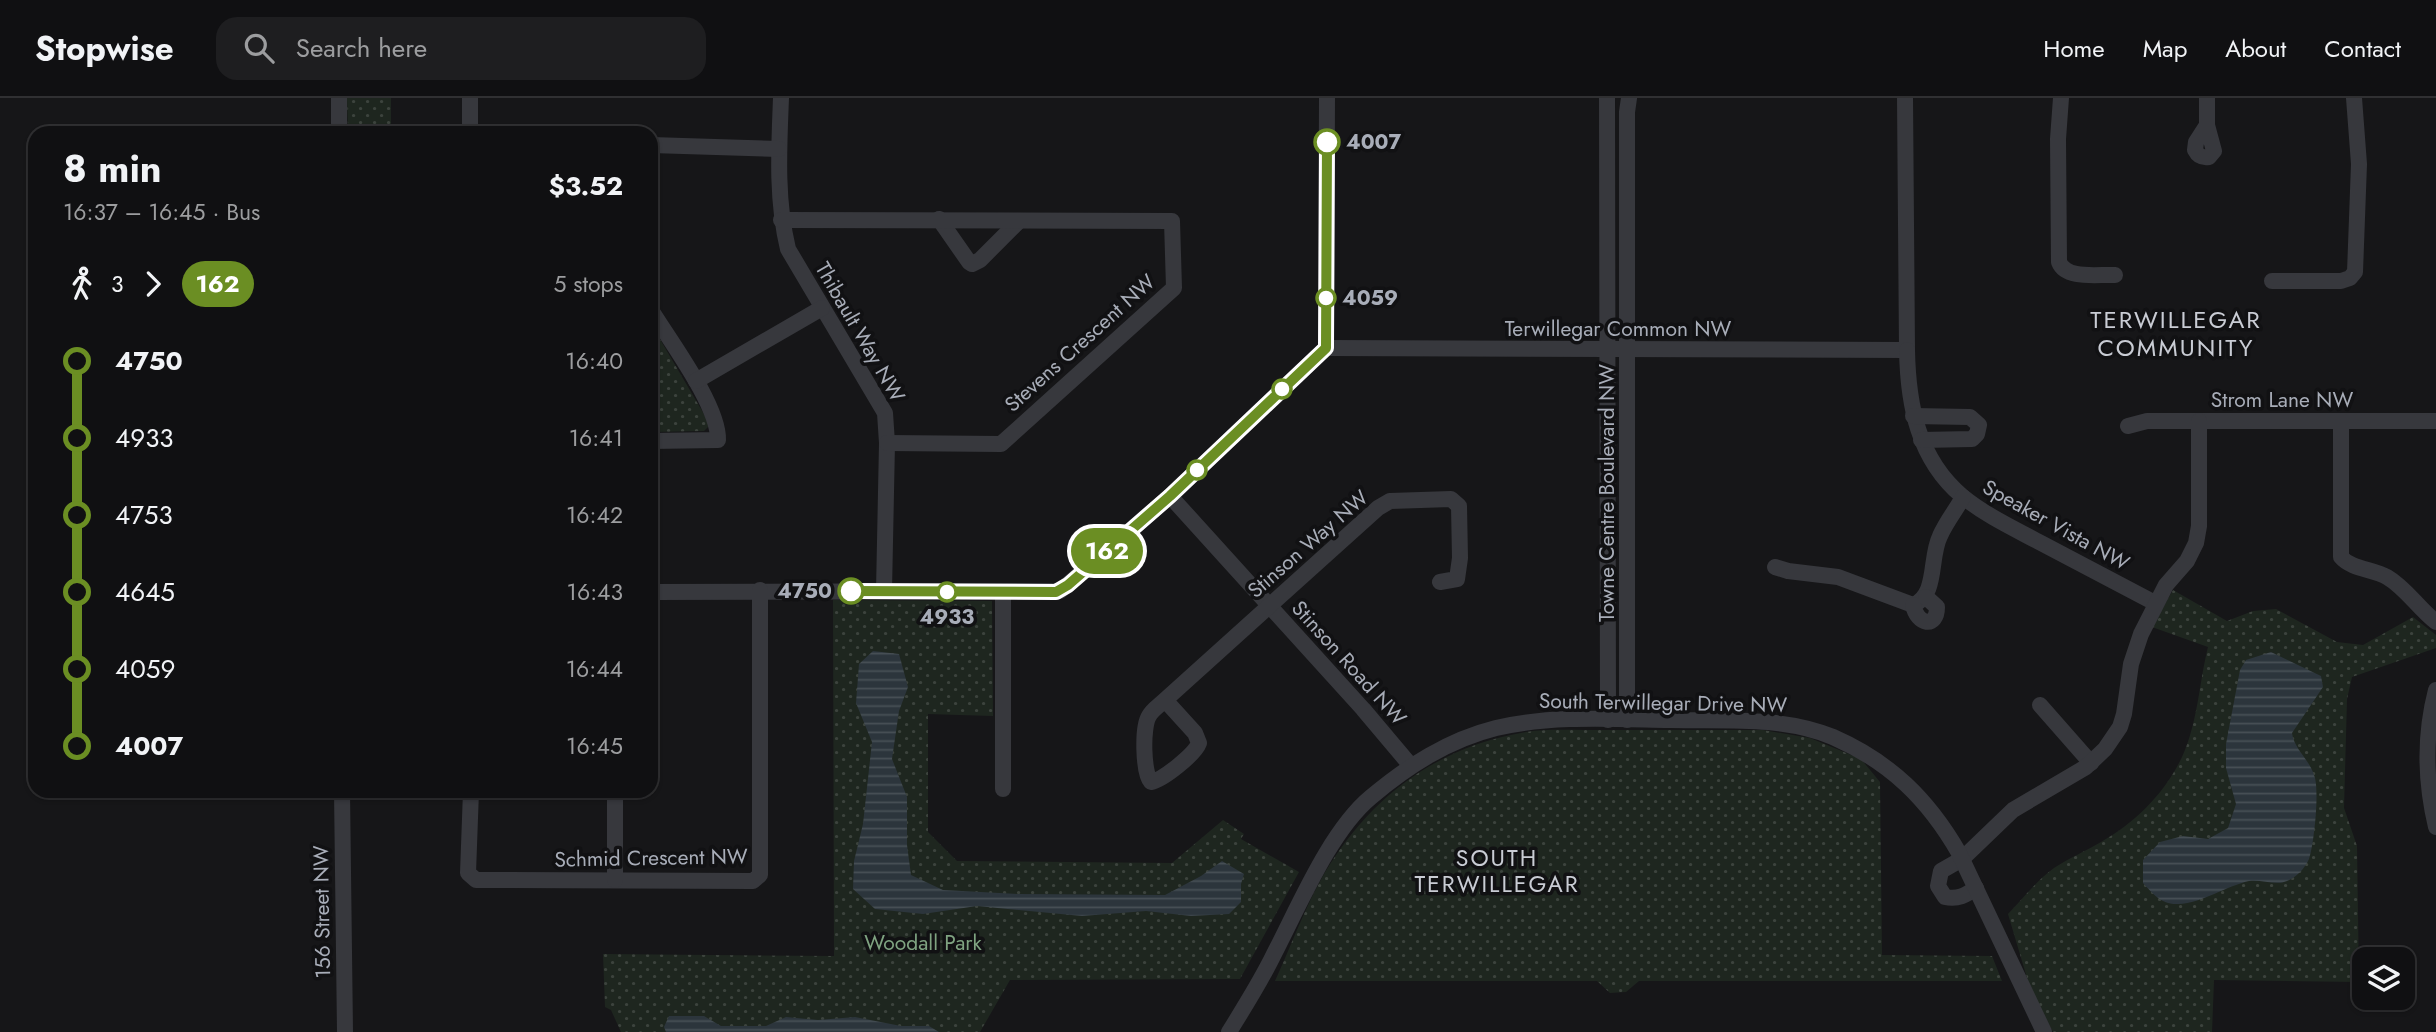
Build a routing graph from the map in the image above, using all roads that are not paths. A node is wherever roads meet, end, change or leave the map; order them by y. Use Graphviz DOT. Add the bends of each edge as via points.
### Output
graph roads {
  1 [pos="339,98"];
  2 [pos="470,98"];
  3 [pos="781,98"];
  4 [pos="1326,98"];
  5 [pos="1607,98"];
  6 [pos="1629,98"];
  7 [pos="1905,98"];
  8 [pos="2061,98"];
  9 [pos="2207,98"];
  10 [pos="2354,98"];
  11 [pos="2207,125"];
  12 [pos="339,126"];
  13 [pos="470,126"];
  14 [pos="658,145"];
  15 [pos="779,149"];
  16 [pos="939,219"];
  17 [pos="781,220"];
  18 [pos="1020,221"];
  19 [pos="2115,275"];
  20 [pos="2272,281"];
  21 [pos="822,308"];
  22 [pos="658,321"];
  23 [pos="1326,348"];
  24 [pos="1907,350"];
  25 [pos="1608,351"];
  26 [pos="1629,351"];
  27 [pos="696,381"];
  28 [pos="1913,416"];
  29 [pos="2199,421"];
  30 [pos="2436,421"];
  31 [pos="2341,422"];
  32 [pos="2128,426"];
  33 [pos="1921,440"];
  34 [pos="658,441"];
  35 [pos="887,443"];
  36 [pos="1170,496"];
  37 [pos="1963,497"];
  38 [pos="1775,567"];
  39 [pos="1440,582"];
  40 [pos="760,590"];
  41 [pos="884,591"];
  42 [pos="658,592"];
  43 [pos="1003,592"];
  44 [pos="2155,603"];
  45 [pos="1270,605"];
  46 [pos="2436,622"];
  47 [pos="2436,690"];
  48 [pos="1165,700"];
  49 [pos="2040,705"];
  50 [pos="1608,720"];
  51 [pos="1627,720"];
  52 [pos="2091,763"];
  53 [pos="1411,766"];
  54 [pos="1003,789"];
  55 [pos="342,798"];
  56 [pos="471,798"];
  57 [pos="615,798"];
  58 [pos="2436,827"];
  59 [pos="1962,859"];
  60 [pos="615,880"];
  61 [pos="1976,888"];
  62 [pos="345,1032"];
  63 [pos="1229,1032"];
  64 [pos="2044,1032"];
  1 -- 12 [label="street"];
  2 -- 13 [label="street"];
  3 -- 15 [label="street, Thibault Way NW"];
  4 -- 23 [label="street"];
  5 -- 25 [label="street, Towne Centre Boulevard NW"];
  6 -- 26 [label="street, Towne Centre Boulevard NW"];
  7 -- 24 [label="street"];
  8 -- 19 [label="street" via="2059,262 2071,273"];
  9 -- 11 [label="street"];
  10 -- 20 [label="street" via="2359,164 2355,272 2341,281"];
  14 -- 15 [label="street"];
  15 -- 17 [label="street, Thibault Way NW"];
  16 -- 17 [label="street, Stevens Crescent NW"];
  16 -- 18 [label="street, Stevens Crescent NW"];
  16 -- 18 [label="street" via="972,264"];
  17 -- 21 [label="street, Thibault Way NW" via="788,249"];
  18 -- 35 [label="street, Stevens Crescent NW" via="1172,221 1174,288 1001,444"];
  21 -- 27 [label="street"];
  21 -- 35 [label="street, Thibault Way NW" via="885,413"];
  22 -- 27 [label="street"];
  23 -- 25 [label="street, Terwillegar Common NW"];
  23 -- 36 [label="street"];
  24 -- 26 [label="street, Terwillegar Common NW"];
  24 -- 28 [label="street, Speaker Vista NW"];
  25 -- 26 [label="street, Terwillegar Common NW"];
  25 -- 50 [label="street, Towne Centre Boulevard NW"];
  26 -- 51 [label="street, Towne Centre Boulevard NW"];
  27 -- 34 [label="street" via="718,427 718,440"];
  28 -- 33 [label="street, Speaker Vista NW"];
  28 -- 33 [label="street" via="1969,417 1979,425 1972,439"];
  29 -- 31 [label="street, Strom Lane NW"];
  29 -- 32 [label="street, Strom Lane NW" via="2147,421"];
  29 -- 44 [label="street" via="2196,543"];
  30 -- 31 [label="street, Strom Lane NW"];
  31 -- 46 [label="street" via="2341,557 2347,563 2386,567"];
  33 -- 37 [label="street, Speaker Vista NW" via="1937,469"];
  35 -- 41 [label="street, Thibault Way NW"];
  36 -- 43 [label="street" via="1063,589"];
  36 -- 45 [label="street, Stinson Road NW"];
  37 -- 38 [label="street" via="1939,538 1919,601 1838,577"];
  37 -- 44 [label="street, Speaker Vista NW"];
  39 -- 45 [label="street, Stinson Way NW" via="1457,579 1459,506 1451,499 1390,502"];
  40 -- 41 [label="street"];
  40 -- 42 [label="street"];
  40 -- 60 [label="street, Schmid Crescent NW" via="760,875 753,881"];
  41 -- 43 [label="street"];
  43 -- 54 [label="street"];
  44 -- 52 [label="street" via="2131,664 2120,727"];
  45 -- 48 [label="street, Stinson Way NW"];
  45 -- 53 [label="street, Stinson Road NW"];
  47 -- 58 [label="street" via="2429,722 2427,773"];
  48 -- 48 [label="street, Stinson Way NW" via="1150,714 1145,727 1146,773 1151,782 1162,778 1199,743"];
  49 -- 52 [label="street"];
  50 -- 51 [label="street, South Terwillegar Drive NW"];
  50 -- 53 [label="street, South Terwillegar Drive NW" via="1530,722 1493,729 1446,746"];
  51 -- 59 [label="street, South Terwillegar Drive NW" via="1773,723 1830,736 1873,757 1912,788 1943,825"];
  52 -- 59 [label="street" via="2013,810"];
  53 -- 63 [label="street, South Terwillegar Drive NW" via="1368,799 1335,840"];
  55 -- 62 [label="street, 156 Street NW"];
  56 -- 60 [label="street, Schmid Crescent NW" via="468,873 476,880"];
  57 -- 60 [label="street"];
  59 -- 61 [label="street, South Terwillegar Drive NW"];
  59 -- 61 [label="street" via="1941,871 1940,892 1952,899"];
  61 -- 64 [label="street, South Terwillegar Drive NW"];
}
